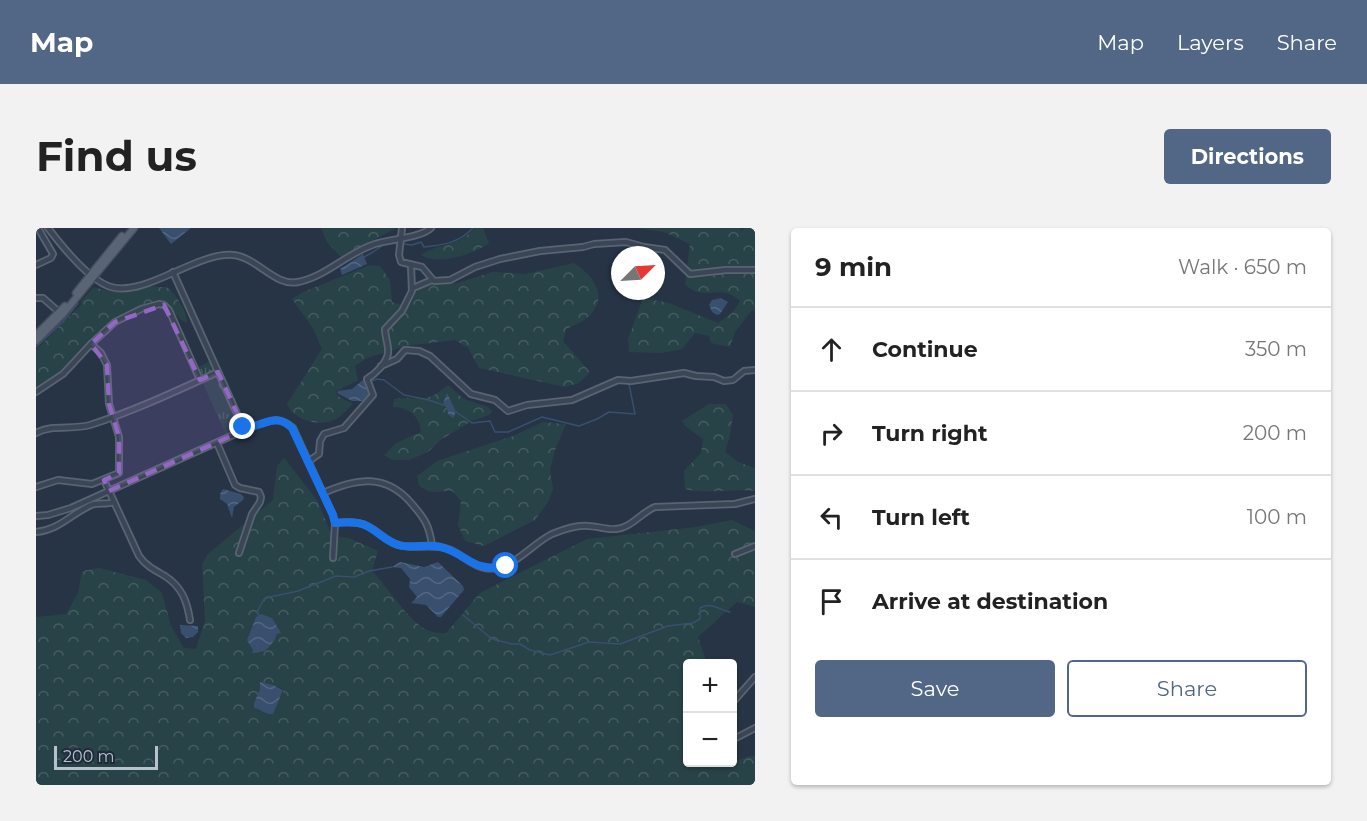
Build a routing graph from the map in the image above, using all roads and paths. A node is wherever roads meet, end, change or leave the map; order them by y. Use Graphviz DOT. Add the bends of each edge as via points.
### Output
graph roads {
  1 [pos="38,228"];
  2 [pos="48,228"];
  3 [pos="128,228"];
  4 [pos="134,228"];
  5 [pos="402,228"];
  6 [pos="431,228"];
  7 [pos="400,237"];
  8 [pos="36,265"];
  9 [pos="411,266"];
  10 [pos="755,270"];
  11 [pos="173,272"];
  12 [pos="93,275"];
  13 [pos="432,280"];
  14 [pos="413,288"];
  15 [pos="36,295"];
  16 [pos="59,312"];
  17 [pos="36,335"];
  18 [pos="36,341"];
  19 [pos="91,344"];
  20 [pos="381,366"];
  21 [pos="755,370"];
  22 [pos="218,372"];
  23 [pos="200,380"];
  24 [pos="36,392"];
  25 [pos="113,418"];
  26 [pos="243,427"];
  27 [pos="36,433"];
  28 [pos="217,443"];
  29 [pos="309,461"];
  30 [pos="104,480"];
  31 [pos="36,487"];
  32 [pos="109,491"];
  33 [pos="323,493"];
  34 [pos="755,499"];
  35 [pos="114,502"];
  36 [pos="36,516"];
  37 [pos="335,523"];
  38 [pos="36,532"];
  39 [pos="432,545"];
  40 [pos="755,546"];
  41 [pos="239,553"];
  42 [pos="735,554"];
  43 [pos="333,558"];
  44 [pos="190,620"];
  45 [pos="755,677"];
  46 [pos="737,697"];
  47 [pos="755,729"];
  48 [pos="737,738"];
  1 -- 8 [label="street" via="53,254"];
  2 -- 12 [label="street"];
  3 -- 12 [label="main road"];
  4 -- 12 [label="main road"];
  5 -- 7 [label="street"];
  6 -- 7 [label="street" via="420,235"];
  7 -- 9 [label="street" via="401,262"];
  7 -- 11 [label="street" via="365,248 321,274 294,283 283,281 249,259 233,255 218,255"];
  9 -- 13 [label="street" via="422,267"];
  9 -- 14 [label="street"];
  10 -- 13 [label="street" via="690,274 665,250 626,242 540,251 475,267 443,282"];
  11 -- 12 [label="street" via="120,288 108,286"];
  11 -- 22 [label="street"];
  12 -- 16 [label="main road"];
  12 -- 18 [label="main road"];
  13 -- 14 [label="street"];
  14 -- 20 [label="street" via="402,311 385,329 388,354"];
  15 -- 16 [label="street"];
  16 -- 17 [label="main road"];
  19 -- 23 [label="street" via="125,316 164,305"];
  19 -- 24 [label="street" via="63,374"];
  19 -- 25 [label="street" via="107,365"];
  20 -- 21 [label="street" via="397,359 405,350 425,353 471,394 495,400 508,411 572,400 618,380 684,373 724,381"];
  20 -- 29 [label="street" via="367,379 373,392 371,398 344,428 324,434 319,454"];
  22 -- 23 [label="street"];
  22 -- 26 [label="street"];
  23 -- 25 [label="street"];
  25 -- 27 [label="street" via="78,428 51,428"];
  25 -- 30 [label="street" via="119,437 119,472"];
  26 -- 28 [label="street"];
  26 -- 29 [label="street" via="280,420 287,423"];
  28 -- 32 [label="street"];
  28 -- 41 [label="street" via="235,484 255,490 261,497"];
  29 -- 33 [label="street"];
  30 -- 31 [label="street" via="92,484 58,480"];
  30 -- 32 [label="street"];
  32 -- 35 [label="street"];
  32 -- 36 [label="street" via="65,510"];
  33 -- 37 [label="street"];
  33 -- 39 [label="street" via="358,483 387,483 398,489 426,521"];
  34 -- 39 [label="street" via="735,504 655,507 616,530 586,525 567,530 550,535 498,568 476,565 451,550"];
  35 -- 38 [label="street" via="93,504 53,529"];
  35 -- 44 [label="street" via="139,556 176,585 188,606"];
  37 -- 39 [label="street" via="366,525 399,545"];
  37 -- 43 [label="street"];
  40 -- 42 [label="street"];
  45 -- 46 [label="street"];
  47 -- 48 [label="street"];
}
